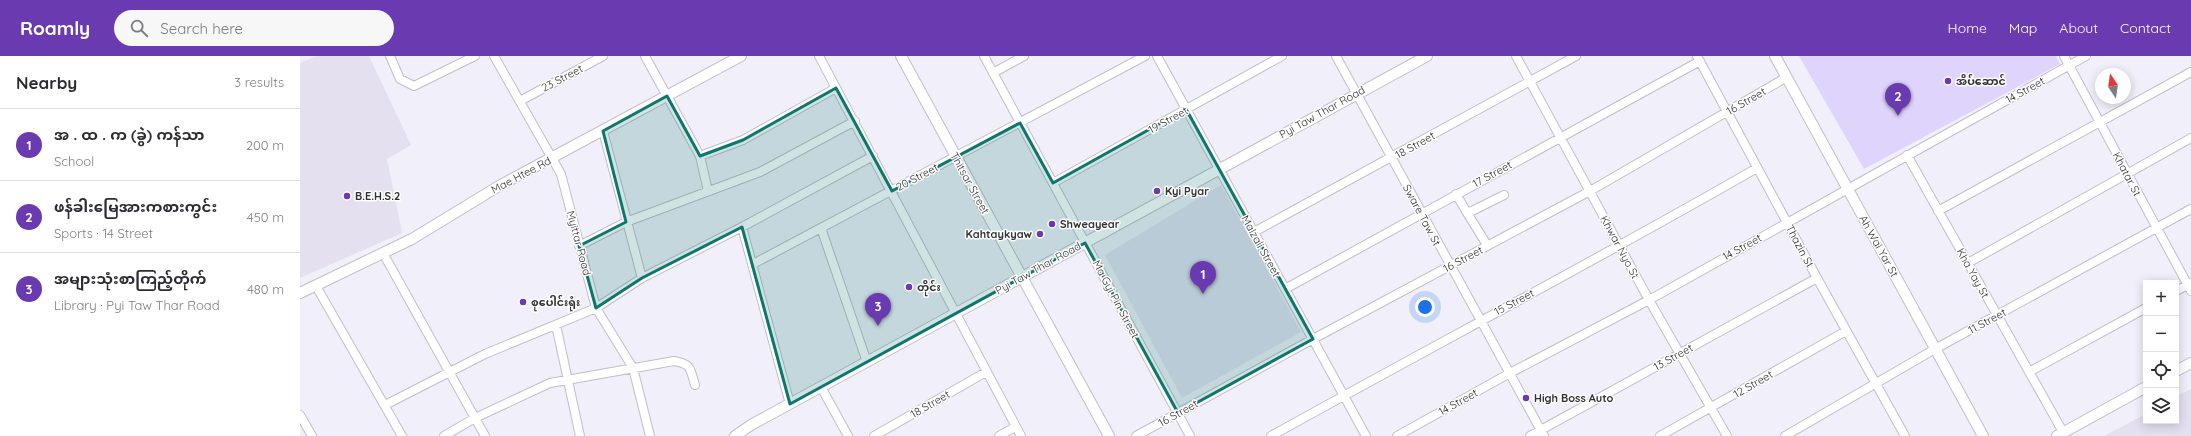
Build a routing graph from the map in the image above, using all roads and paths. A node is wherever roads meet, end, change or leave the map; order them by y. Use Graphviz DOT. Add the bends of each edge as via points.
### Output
graph roads {
  1 [pos="390,56"];
  2 [pos="475,56"];
  3 [pos="494,56"];
  4 [pos="603,56"];
  5 [pos="645,56"];
  6 [pos="741,56"];
  7 [pos="819,56"];
  8 [pos="901,56"];
  9 [pos="984,56"];
  10 [pos="1024,56"];
  11 [pos="1145,56"];
  12 [pos="1157,56"];
  13 [pos="1282,56"];
  14 [pos="1336,56"];
  15 [pos="1426,56"];
  16 [pos="1516,56"];
  17 [pos="1576,56"];
  18 [pos="1775,56"];
  19 [pos="2064,56"];
  20 [pos="2086,56"];
  21 [pos="1698,59"];
  22 [pos="2069,66"];
  23 [pos="2191,72"];
  24 [pos="993,73"];
  25 [pos="1787,77"];
  26 [pos="1529,82"];
  27 [pos="836,88"];
  28 [pos="1356,94"];
  29 [pos="667,96"];
  30 [pos="520,101"];
  31 [pos="1186,109"];
  32 [pos="1727,112"];
  33 [pos="855,121"];
  34 [pos="2100,122"];
  35 [pos="1020,123"];
  36 [pos="603,131"];
  37 [pos="1560,136"];
  38 [pos="2191,138"];
  39 [pos="1907,155"];
  40 [pos="700,156"];
  41 [pos="873,156"];
  42 [pos="956,156"];
  43 [pos="552,158"];
  44 [pos="1392,158"];
  45 [pos="1757,168"];
  46 [pos="1219,169"];
  47 [pos="2127,172"];
  48 [pos="1053,183"];
  49 [pos="1848,188"];
  50 [pos="708,191"];
  51 [pos="892,191"];
  52 [pos="1590,191"];
  53 [pos="1456,194"];
  54 [pos="1504,195"];
  55 [pos="2191,208"];
  56 [pos="1466,211"];
  57 [pos="1938,211"];
  58 [pos="1422,213"];
  59 [pos="626,222"];
  60 [pos="1788,222"];
  61 [pos="742,227"];
  62 [pos="821,228"];
  63 [pos="2156,228"];
  64 [pos="1254,232"];
  65 [pos="1085,243"];
  66 [pos="579,246"];
  67 [pos="1487,246"];
  68 [pos="1620,247"];
  69 [pos="383,254"];
  70 [pos="1968,263"];
  71 [pos="753,264"];
  72 [pos="1450,266"];
  73 [pos="1022,277"];
  74 [pos="642,278"];
  75 [pos="1817,278"];
  76 [pos="316,286"];
  77 [pos="2190,286"];
  78 [pos="1285,288"];
  79 [pos="2179,290"];
  80 [pos="300,293"];
  81 [pos="1649,300"];
  82 [pos="596,308"];
  83 [pos="2143,310"];
  84 [pos="954,314"];
  85 [pos="1998,316"];
  86 [pos="1480,320"];
  87 [pos="556,325"];
  88 [pos="1846,331"];
  89 [pos="1313,339"];
  90 [pos="1935,349"];
  91 [pos="1680,354"];
  92 [pos="867,362"];
  93 [pos="2191,362"];
  94 [pos="633,368"];
  95 [pos="2179,369"];
  96 [pos="450,372"];
  97 [pos="986,372"];
  98 [pos="2029,372"];
  99 [pos="1510,373"];
  100 [pos="568,380"];
  101 [pos="1876,384"];
  102 [pos="695,385"];
  103 [pos="821,387"];
  104 [pos="2144,388"];
  105 [pos="1344,396"];
  106 [pos="790,404"];
  107 [pos="385,405"];
  108 [pos="1710,408"];
  109 [pos="1178,413"];
  110 [pos="300,415"];
  111 [pos="475,418"];
  112 [pos="1016,427"];
  113 [pos="1542,433"];
  114 [pos="2060,434"];
  115 [pos="312,436"];
  116 [pos="402,436"];
  117 [pos="444,436"];
  118 [pos="485,436"];
  119 [pos="580,436"];
  120 [pos="650,436"];
  121 [pos="736,436"];
  122 [pos="848,436"];
  123 [pos="874,436"];
  124 [pos="999,436"];
  125 [pos="1021,436"];
  126 [pos="1108,436"];
  127 [pos="1136,436"];
  128 [pos="1190,436"];
  129 [pos="1271,436"];
  130 [pos="1366,436"];
  131 [pos="1397,436"];
  132 [pos="1530,436"];
  133 [pos="1660,436"];
  134 [pos="1727,436"];
  135 [pos="1785,436"];
  136 [pos="1905,436"];
  137 [pos="1983,436"];
  1 -- 2 [label="street" via="400,79 414,86"];
  3 -- 30 [label="street, Myittar Road"];
  4 -- 30 [label="street, 23 Street"];
  5 -- 29 [label="street"];
  6 -- 29 [label="street, Mae Htee Rd"];
  7 -- 27 [label="street"];
  8 -- 42 [label="street, Thitsar Street"];
  9 -- 24 [label="street, Ma Gyi Pin Street"];
  10 -- 24 [label="street"];
  11 -- 35 [label="street, 20 Street"];
  12 -- 31 [label="street, Malzali Street"];
  13 -- 31 [label="street, 19 Street"];
  14 -- 28 [label="street, Sware Taw St"];
  15 -- 28 [label="street, Pyi Taw Thar Road"];
  16 -- 26 [label="street, Khwar Nyo St"];
  17 -- 26 [label="street, 18 Street"];
  18 -- 25 [label="street, Ah Wai Yar St"];
  19 -- 22 [label="street, Khatar St"];
  20 -- 22 [label="street, 14 Street"];
  21 -- 32 [label="street, Thazin St"];
  21 -- 37 [label="street, 17 Street"];
  22 -- 34 [label="street, Khatar St"];
  22 -- 39 [label="street, 14 Street"];
  23 -- 34 [label="street"];
  24 -- 35 [label="street, Ma Gyi Pin Street"];
  25 -- 32 [label="street, 16 Street"];
  25 -- 49 [label="street, Ah Wai Yar St"];
  26 -- 37 [label="street, Khwar Nyo St"];
  26 -- 44 [label="street, 18 Street"];
  27 -- 33 [label="street"];
  27 -- 40 [label="street" via="744,140"];
  28 -- 44 [label="street, Sware Taw St"];
  28 -- 46 [label="street, Pyi Taw Thar Road"];
  29 -- 36 [label="street, Mae Htee Rd"];
  29 -- 40 [label="street"];
  30 -- 43 [label="street, Myittar Road"];
  31 -- 46 [label="street, Malzali Street"];
  31 -- 48 [label="street, 19 Street"];
  32 -- 45 [label="street, Thazin St"];
  32 -- 52 [label="street, 16 Street"];
  33 -- 41 [label="street"];
  33 -- 50 [label="street" via="760,172"];
  34 -- 47 [label="street, Khatar St"];
  34 -- 57 [label="street"];
  35 -- 42 [label="street, 20 Street"];
  35 -- 48 [label="street, Ma Gyi Pin Street"];
  36 -- 43 [label="street, Mae Htee Rd"];
  36 -- 59 [label="street"];
  37 -- 52 [label="street, Khwar Nyo St"];
  37 -- 53 [label="street, 17 Street"];
  38 -- 47 [label="street"];
  39 -- 49 [label="street, 14 Street"];
  39 -- 57 [label="street, Kha Yay St"];
  40 -- 50 [label="street"];
  41 -- 51 [label="street"];
  41 -- 61 [label="street"];
  42 -- 51 [label="street, 20 Street"];
  42 -- 73 [label="street, Thitsar Street"];
  43 -- 66 [label="street, Myittar Road" via="561,174"];
  43 -- 69 [label="street, Mae Htee Rd"];
  44 -- 58 [label="street, Sware Taw St"];
  44 -- 64 [label="street, 18 Street"];
  45 -- 60 [label="street, Thazin St"];
  45 -- 68 [label="street, 15 Street"];
  46 -- 64 [label="street, Malzali Street"];
  46 -- 65 [label="street, Pyi Taw Thar Road"];
  47 -- 63 [label="street, Khatar St"];
  47 -- 70 [label="street"];
  48 -- 65 [label="street, Ma Gyi Pin Street"];
  49 -- 60 [label="street, 14 Street"];
  49 -- 90 [label="street, Ah Wai Yar St"];
  50 -- 59 [label="street"];
  51 -- 62 [label="street, 20 Street"];
  51 -- 84 [label="street"];
  52 -- 67 [label="street, 16 Street"];
  52 -- 68 [label="street, Khwar Nyo St"];
  53 -- 56 [label="street"];
  53 -- 58 [label="street, 17 Street"];
  54 -- 56 [label="street" via="1474,210"];
  55 -- 63 [label="street, 11 Street"];
  56 -- 67 [label="street"];
  57 -- 70 [label="street, Kha Yay St"];
  58 -- 72 [label="street, Sware Taw St"];
  58 -- 78 [label="street, 17 Street"];
  59 -- 66 [label="street"];
  59 -- 74 [label="street"];
  60 -- 75 [label="street, Thazin St"];
  60 -- 81 [label="street, 14 Street"];
  61 -- 71 [label="street"];
  61 -- 74 [label="street"];
  62 -- 71 [label="street, 20 Street"];
  62 -- 92 [label="street"];
  63 -- 77 [label="street, Khatar St"];
  63 -- 85 [label="street, 11 Street"];
  64 -- 78 [label="street, Malzali Street"];
  65 -- 73 [label="street, Pyi Taw Thar Road"];
  65 -- 109 [label="street, Ma Gyi Pin Street"];
  66 -- 82 [label="street, Myittar Road"];
  67 -- 72 [label="street, 16 Street"];
  68 -- 81 [label="street, Khwar Nyo St"];
  68 -- 86 [label="street, 15 Street"];
  69 -- 76 [label="street, Mae Htee Rd"];
  69 -- 96 [label="street"];
  70 -- 85 [label="street, Kha Yay St"];
  71 -- 106 [label="street"];
  72 -- 86 [label="street, Sware Taw St"];
  72 -- 89 [label="street, 16 Street"];
  73 -- 84 [label="street, Pyi Taw Thar Road"];
  73 -- 126 [label="street, Thitsar Street"];
  74 -- 82 [label="street"];
  75 -- 88 [label="street, Thazin St"];
  75 -- 91 [label="street, 13 Street"];
  76 -- 80 [label="street, Mae Htee Rd"];
  76 -- 107 [label="street"];
  77 -- 79 [label="street"];
  78 -- 89 [label="street, Malzali Street"];
  81 -- 91 [label="street, Khwar Nyo St"];
  81 -- 99 [label="street, 14 Street"];
  82 -- 87 [label="street"];
  82 -- 94 [label="street, Myittar Road"];
  83 -- 98 [label="street"];
  84 -- 92 [label="street, Pyi Taw Thar Road"];
  84 -- 97 [label="street"];
  85 -- 90 [label="street, 11 Street"];
  85 -- 98 [label="street, Kha Yay St"];
  86 -- 99 [label="street, Sware Taw St"];
  86 -- 105 [label="street, 15 Street"];
  87 -- 96 [label="street" via="485,354"];
  87 -- 100 [label="street"];
  88 -- 101 [label="street, Thazin St"];
  88 -- 108 [label="street, 12 Street"];
  89 -- 105 [label="street, Malzali Street"];
  89 -- 109 [label="street, 16 Street"];
  90 -- 101 [label="street, 11 Street"];
  90 -- 137 [label="street, Ah Wai Yar St"];
  91 -- 108 [label="street, Khwar Nyo St"];
  91 -- 113 [label="street, 13 Street"];
  92 -- 103 [label="street, Pyi Taw Thar Road"];
  93 -- 95 [label="street"];
  94 -- 100 [label="street"];
  94 -- 102 [label="street" via="674,360 685,362 689,366"];
  94 -- 120 [label="street, Myittar Road"];
  96 -- 107 [label="street"];
  96 -- 111 [label="street"];
  97 -- 112 [label="street"];
  97 -- 123 [label="street, 18 Street"];
  98 -- 114 [label="street, Kha Yay St"];
  99 -- 113 [label="street, Sware Taw St"];
  99 -- 131 [label="street, 14 Street"];
  100 -- 111 [label="street" via="550,383"];
  100 -- 119 [label="street"];
  101 -- 135 [label="street, 11 Street"];
  101 -- 136 [label="street, Thazin St"];
  103 -- 106 [label="street, Pyi Taw Thar Road"];
  103 -- 122 [label="street"];
  104 -- 114 [label="street"];
  105 -- 129 [label="street, 15 Street"];
  105 -- 130 [label="street, Malzali Street"];
  106 -- 121 [label="street, Pyi Taw Thar Road"];
  107 -- 116 [label="street"];
  108 -- 133 [label="street, 12 Street"];
  108 -- 134 [label="street, Khwar Nyo St"];
  109 -- 127 [label="street, 16 Street"];
  109 -- 128 [label="street, Ma Gyi Pin Street"];
  110 -- 115 [label="street"];
  111 -- 117 [label="street"];
  111 -- 118 [label="street"];
  112 -- 124 [label="street"];
  112 -- 125 [label="street"];
  113 -- 132 [label="street, 13 Street"];
}
